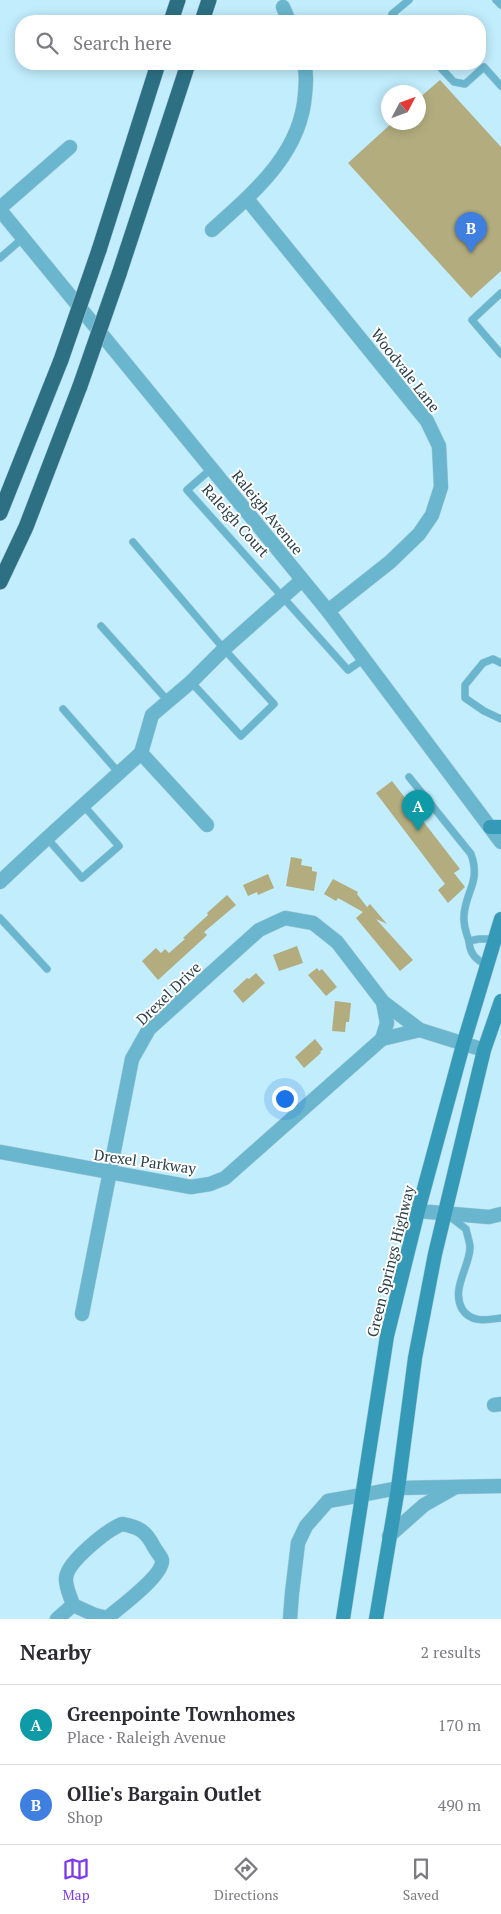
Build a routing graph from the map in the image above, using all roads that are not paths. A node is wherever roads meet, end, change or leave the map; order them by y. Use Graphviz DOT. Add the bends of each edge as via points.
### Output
graph roads {
  1 [pos="178,0"];
  2 [pos="210,0"];
  3 [pos="408,0"];
  4 [pos="496,0"];
  5 [pos="501,5"];
  6 [pos="283,7"];
  7 [pos="173,15"];
  8 [pos="204,15"];
  9 [pos="286,15"];
  10 [pos="393,15"];
  11 [pos="486,69"];
  12 [pos="156,70"];
  13 [pos="186,70"];
  14 [pos="306,70"];
  15 [pos="443,70"];
  16 [pos="481,70"];
  17 [pos="501,86"];
  18 [pos="70,147"];
  19 [pos="247,199"];
  20 [pos="0,209"];
  21 [pos="212,230"];
  22 [pos="23,238"];
  23 [pos="0,258"];
  24 [pos="501,293"];
  25 [pos="501,354"];
  26 [pos="211,468"];
  27 [pos="0,513"];
  28 [pos="132,542"];
  29 [pos="302,580"];
  30 [pos="0,582"];
  31 [pos="283,597"];
  32 [pos="328,611"];
  33 [pos="100,626"];
  34 [pos="224,649"];
  35 [pos="364,659"];
  36 [pos="501,663"];
  37 [pos="191,682"];
  38 [pos="168,701"];
  39 [pos="63,709"];
  40 [pos="501,719"];
  41 [pos="141,753"];
  42 [pos="118,773"];
  43 [pos="409,776"];
  44 [pos="84,806"];
  45 [pos="206,825"];
  46 [pos="495,827"];
  47 [pos="46,837"];
  48 [pos="501,842"];
  49 [pos="0,882"];
  50 [pos="0,918"];
  51 [pos="501,919"];
  52 [pos="495,939"];
  53 [pos="469,941"];
  54 [pos="487,966"];
  55 [pos="47,969"];
  56 [pos="501,1000"];
  57 [pos="383,1002"];
  58 [pos="420,1030"];
  59 [pos="382,1039"];
  60 [pos="463,1045"];
  61 [pos="484,1050"];
  62 [pos="0,1152"];
  63 [pos="109,1173"];
  64 [pos="418,1211"];
  65 [pos="445,1213"];
  66 [pos="501,1214"];
  67 [pos="82,1314"];
  68 [pos="501,1318"];
  69 [pos="501,1486"];
  70 [pos="457,1487"];
  71 [pos="398,1488"];
  72 [pos="362,1495"];
  73 [pos="389,1536"];
  74 [pos="73,1605"];
  75 [pos="57,1619"];
  76 [pos="290,1619"];
  77 [pos="343,1619"];
  78 [pos="376,1619"];
  1 -- 7 [label="highway"];
  2 -- 8 [label="highway"];
  3 -- 10 [label="lane"];
  4 -- 5 [label="lane"];
  6 -- 9 [label="street"];
  11 -- 17 [label="lane"];
  12 -- 27 [label="highway, bridge" via="61,360"];
  13 -- 30 [label="highway, bridge" via="80,386 26,528"];
  14 -- 19 [label="street" via="304,103 295,135 275,169"];
  15 -- 16 [label="lane" via="454,82 465,84"];
  18 -- 20 [label="street"];
  19 -- 21 [label="street"];
  19 -- 32 [label="street, Woodvale Lane" via="427,421 439,446 441,487 432,514 420,534"];
  20 -- 22 [label="street, Raleigh Avenue"];
  22 -- 23 [label="lane"];
  22 -- 26 [label="street, Raleigh Avenue"];
  24 -- 25 [label="lane" via="472,320"];
  26 -- 29 [label="street, Raleigh Avenue"];
  26 -- 31 [label="lane, Raleigh Court" via="187,490"];
  28 -- 34 [label="lane"];
  29 -- 31 [label="street"];
  29 -- 32 [label="street, Raleigh Avenue"];
  31 -- 34 [label="street"];
  31 -- 35 [label="lane, Raleigh Court" via="348,670"];
  32 -- 35 [label="street, Raleigh Avenue"];
  33 -- 38 [label="lane"];
  34 -- 37 [label="street"];
  34 -- 37 [label="lane" via="274,704 241,736"];
  35 -- 46 [label="street, Raleigh Avenue"];
  36 -- 40 [label="lane" via="493,659 482,663 465,685 465,698"];
  37 -- 38 [label="street"];
  38 -- 41 [label="street" via="152,715"];
  39 -- 42 [label="lane"];
  41 -- 42 [label="street"];
  41 -- 45 [label="street"];
  42 -- 44 [label="street"];
  43 -- 53 [label="lane" via="471,854 475,865 475,879 463,921"];
  44 -- 47 [label="street"];
  44 -- 47 [label="lane" via="119,846 82,878"];
  46 -- 48 [label="street, Raleigh Avenue"];
  47 -- 49 [label="street"];
  50 -- 55 [label="lane"];
  51 -- 52 [label="main road, Green Springs Highway"];
  52 -- 53 [label="lane"];
  52 -- 54 [label="main road, Green Springs Highway"];
  53 -- 54 [label="lane" via="469,950 474,957"];
  54 -- 60 [label="main road, Green Springs Highway"];
  56 -- 61 [label="main road"];
  57 -- 58 [label="street, Drexel Drive"];
  57 -- 59 [label="street, Drexel Drive" via="387,1023"];
  57 -- 63 [label="street, Drexel Drive" via="337,942 313,923 285,918 259,930 149,1029 132,1059"];
  58 -- 59 [label="street, Drexel Parkway"];
  58 -- 60 [label="street"];
  59 -- 63 [label="street, Drexel Parkway" via="225,1178 191,1187"];
  60 -- 61 [label="street"];
  60 -- 64 [label="main road, Green Springs Highway"];
  61 -- 65 [label="main road"];
  62 -- 63 [label="street, Drexel Parkway"];
  63 -- 67 [label="street, Drexel Drive"];
  64 -- 65 [label="street"];
  64 -- 72 [label="main road, Green Springs Highway" via="387,1336"];
  65 -- 66 [label="street" via="489,1217"];
  65 -- 68 [label="lane" via="466,1229 470,1248 459,1303 466,1315 476,1319"];
  65 -- 71 [label="main road" via="415,1358"];
  69 -- 70 [label="street"];
  70 -- 71 [label="street"];
  70 -- 73 [label="street" via="424,1505"];
  71 -- 72 [label="street"];
  71 -- 73 [label="main road"];
  72 -- 76 [label="street" via="328,1501 306,1526 298,1543"];
  72 -- 77 [label="main road, Green Springs Highway"];
  73 -- 78 [label="main road"];
  74 -- 74 [label="street" via="66,1578 73,1563 112,1528 122,1524 137,1527 149,1538 162,1560 160,1569 133,1597 107,1618"];
  74 -- 75 [label="street"];
}
